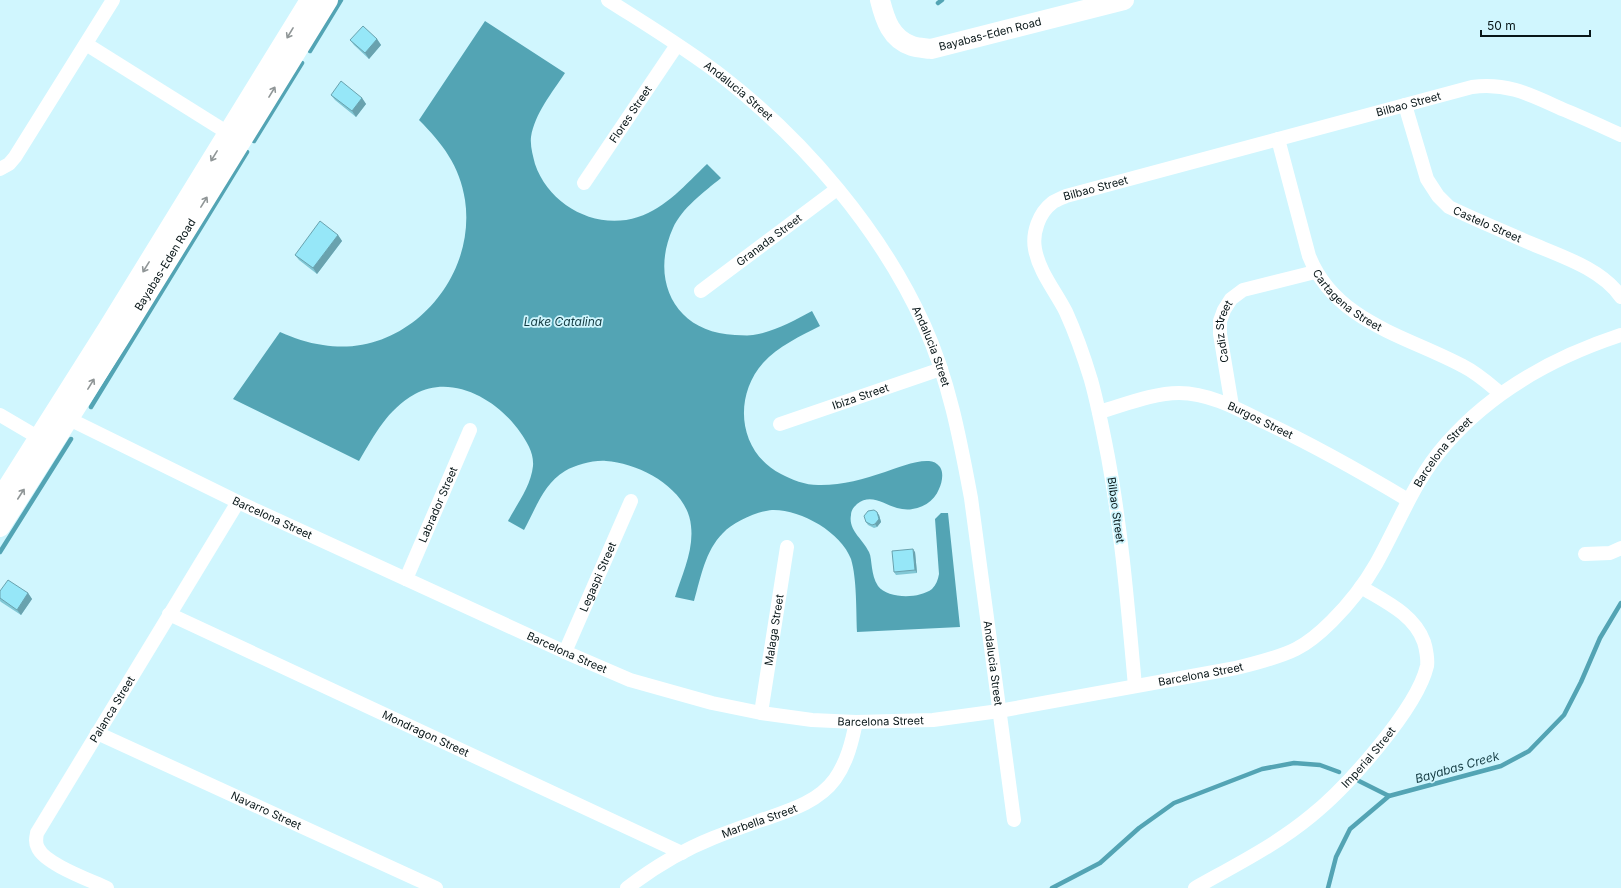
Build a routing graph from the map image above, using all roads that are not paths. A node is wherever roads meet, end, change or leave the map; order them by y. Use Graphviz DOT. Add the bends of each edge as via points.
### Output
graph roads {
  1 [pos="114,0"];
  2 [pos="310,0"];
  3 [pos="328,0"];
  4 [pos="608,0"];
  5 [pos="880,0"];
  6 [pos="1124,0"];
  7 [pos="86,44"];
  8 [pos="677,45"];
  9 [pos="1405,106"];
  10 [pos="1621,135"];
  11 [pos="235,137"];
  12 [pos="1278,139"];
  13 [pos="0,169"];
  14 [pos="584,183"];
  15 [pos="838,189"];
  16 [pos="1315,272"];
  17 [pos="701,291"];
  18 [pos="1621,297"];
  19 [pos="1621,335"];
  20 [pos="941,369"];
  21 [pos="1500,393"];
  22 [pos="1232,406"];
  23 [pos="1099,412"];
  24 [pos="0,415"];
  25 [pos="62,415"];
  26 [pos="780,424"];
  27 [pos="470,430"];
  28 [pos="45,442"];
  29 [pos="0,499"];
  30 [pos="1408,500"];
  31 [pos="630,501"];
  32 [pos="238,502"];
  33 [pos="0,527"];
  34 [pos="787,547"];
  35 [pos="1621,548"];
  36 [pos="1585,554"];
  37 [pos="406,579"];
  38 [pos="1361,587"];
  39 [pos="169,614"];
  40 [pos="566,652"];
  41 [pos="1135,686"];
  42 [pos="999,711"];
  43 [pos="761,713"];
  44 [pos="856,722"];
  45 [pos="97,732"];
  46 [pos="1014,820"];
  47 [pos="682,853"];
  48 [pos="107,888"];
  49 [pos="436,888"];
  50 [pos="627,888"];
  51 [pos="1195,888"];
  1 -- 7 [label="street"];
  2 -- 11 [label="street, Bayabas-Eden Road, one-way"];
  11 -- 3 [label="street, Bayabas-Eden Road, one-way"];
  4 -- 8 [label="street, Andalucia Street"];
  5 -- 6 [label="street, Bayabas-Eden Road" via="886,21 897,37 912,46 931,49"];
  7 -- 11 [label="street"];
  7 -- 13 [label="street" via="15,157 10,164"];
  8 -- 14 [label="street, Flores Street"];
  8 -- 15 [label="street, Andalucia Street" via="762,109 804,150"];
  9 -- 10 [label="street, Bilbao Street" via="1472,87 1500,86 1530,94"];
  9 -- 12 [label="street, Bilbao Street"];
  9 -- 18 [label="street, Castelo Street" via="1427,179 1449,207 1597,274 1614,287"];
  11 -- 25 [label="street, Bayabas-Eden Road"];
  12 -- 16 [label="street, Cartagena Street" via="1304,240"];
  12 -- 23 [label="street, Bilbao Street" via="1066,196 1052,203 1044,213 1037,224 1035,250 1041,267 1066,312"];
  15 -- 17 [label="street, Granada Street"];
  15 -- 20 [label="street, Andalucia Street" via="900,277 924,325"];
  16 -- 21 [label="street, Cartagena Street" via="1344,306 1365,319 1464,366"];
  16 -- 22 [label="street, Cadiz Street" via="1243,290 1231,299 1224,310 1220,321 1220,334"];
  19 -- 21 [label="street, Barcelona Street" via="1555,362"];
  20 -- 26 [label="street, Ibiza Street"];
  20 -- 42 [label="street, Andalucia Street" via="954,413 970,498"];
  21 -- 30 [label="street, Barcelona Street" via="1445,444"];
  22 -- 23 [label="street, Burgos Street" via="1196,395 1179,393 1163,394"];
  22 -- 30 [label="street, Burgos Street" via="1327,453"];
  23 -- 41 [label="street, Bilbao Street" via="1122,548"];
  24 -- 28 [label="street"];
  25 -- 28 [label="street, Bayabas-Eden Road"];
  25 -- 32 [label="street, Barcelona Street"];
  27 -- 37 [label="street, Labrador Street"];
  28 -- 29 [label="street, Bayabas-Eden Road"];
  33 -- 28 [label="street, Bayabas-Eden Road, one-way"];
  30 -- 38 [label="street, Barcelona Street"];
  31 -- 40 [label="street, Legaspi Street"];
  32 -- 37 [label="street, Barcelona Street"];
  32 -- 39 [label="street, Palanca Street"];
  34 -- 43 [label="street, Malaga Street"];
  35 -- 36 [label="street" via="1610,553"];
  37 -- 40 [label="street, Barcelona Street"];
  38 -- 41 [label="street, Barcelona Street" via="1342,612 1318,635 1296,649 1236,668"];
  38 -- 51 [label="street, Imperial Street" via="1403,614 1415,625 1424,642 1428,664 1420,686 1379,745 1332,798 1284,835"];
  39 -- 45 [label="street, Palanca Street"];
  39 -- 47 [label="street, Mondragon Street"];
  40 -- 43 [label="street, Barcelona Street" via="630,680 712,703"];
  41 -- 42 [label="street, Barcelona Street"];
  42 -- 44 [label="street, Barcelona Street" via="933,720"];
  42 -- 46 [label="street, Andalucia Street"];
  43 -- 44 [label="street, Barcelona Street" via="812,720"];
  44 -- 47 [label="street, Marbella Street" via="852,744 844,762 835,779 820,794 794,809 711,838"];
  45 -- 48 [label="street, Palanca Street" via="41,824 35,840 42,855 50,861"];
  45 -- 49 [label="street, Navarro Street"];
  47 -- 50 [label="street, Marbella Street"];
}
